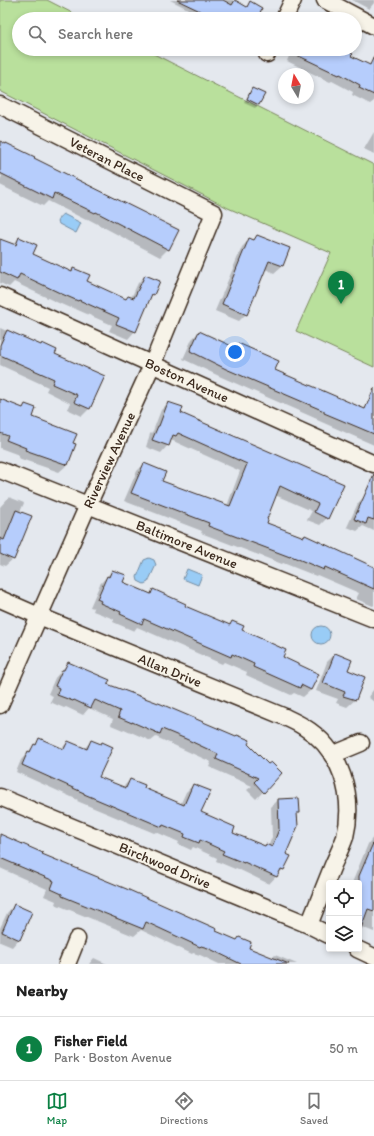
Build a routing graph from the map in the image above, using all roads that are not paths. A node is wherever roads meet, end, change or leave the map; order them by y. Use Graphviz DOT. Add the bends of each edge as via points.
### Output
graph roads {
  1 [pos="293,0"];
  2 [pos="325,0"];
  3 [pos="287,12"];
  4 [pos="348,12"];
  5 [pos="362,20"];
  6 [pos="374,26"];
  7 [pos="0,105"];
  8 [pos="214,213"];
  9 [pos="0,296"];
  10 [pos="152,365"];
  11 [pos="374,464"];
  12 [pos="0,470"];
  13 [pos="88,504"];
  14 [pos="0,599"];
  15 [pos="39,616"];
  16 [pos="374,619"];
  17 [pos="0,705"];
  18 [pos="361,743"];
  19 [pos="332,755"];
  20 [pos="0,797"];
  21 [pos="308,925"];
  22 [pos="326,934"];
  23 [pos="77,939"];
  24 [pos="362,951"];
  25 [pos="374,957"];
  26 [pos="67,964"];
  1 -- 3 [label="street"];
  2 -- 4 [label="street"];
  5 -- 6 [label="street"];
  7 -- 8 [label="street, Veteran Place"];
  8 -- 10 [label="street, Riverview Avenue"];
  9 -- 10 [label="street, Boston Avenue"];
  10 -- 11 [label="street, Boston Avenue"];
  10 -- 13 [label="street, Riverview Avenue"];
  12 -- 13 [label="street, Baltimore Avenue"];
  13 -- 15 [label="street, Riverview Avenue"];
  13 -- 16 [label="street, Baltimore Avenue"];
  14 -- 15 [label="street, Allan Drive"];
  15 -- 17 [label="street, Riverview Avenue"];
  15 -- 19 [label="street, Allan Drive" via="285,717 305,727"];
  18 -- 19 [label="street"];
  19 -- 21 [label="street, Allan Drive" via="345,781 348,818 344,838"];
  20 -- 21 [label="street, Birchwood Drive"];
  21 -- 22 [label="street, Birchwood Drive"];
  23 -- 26 [label="street"];
  24 -- 25 [label="street"];
}
